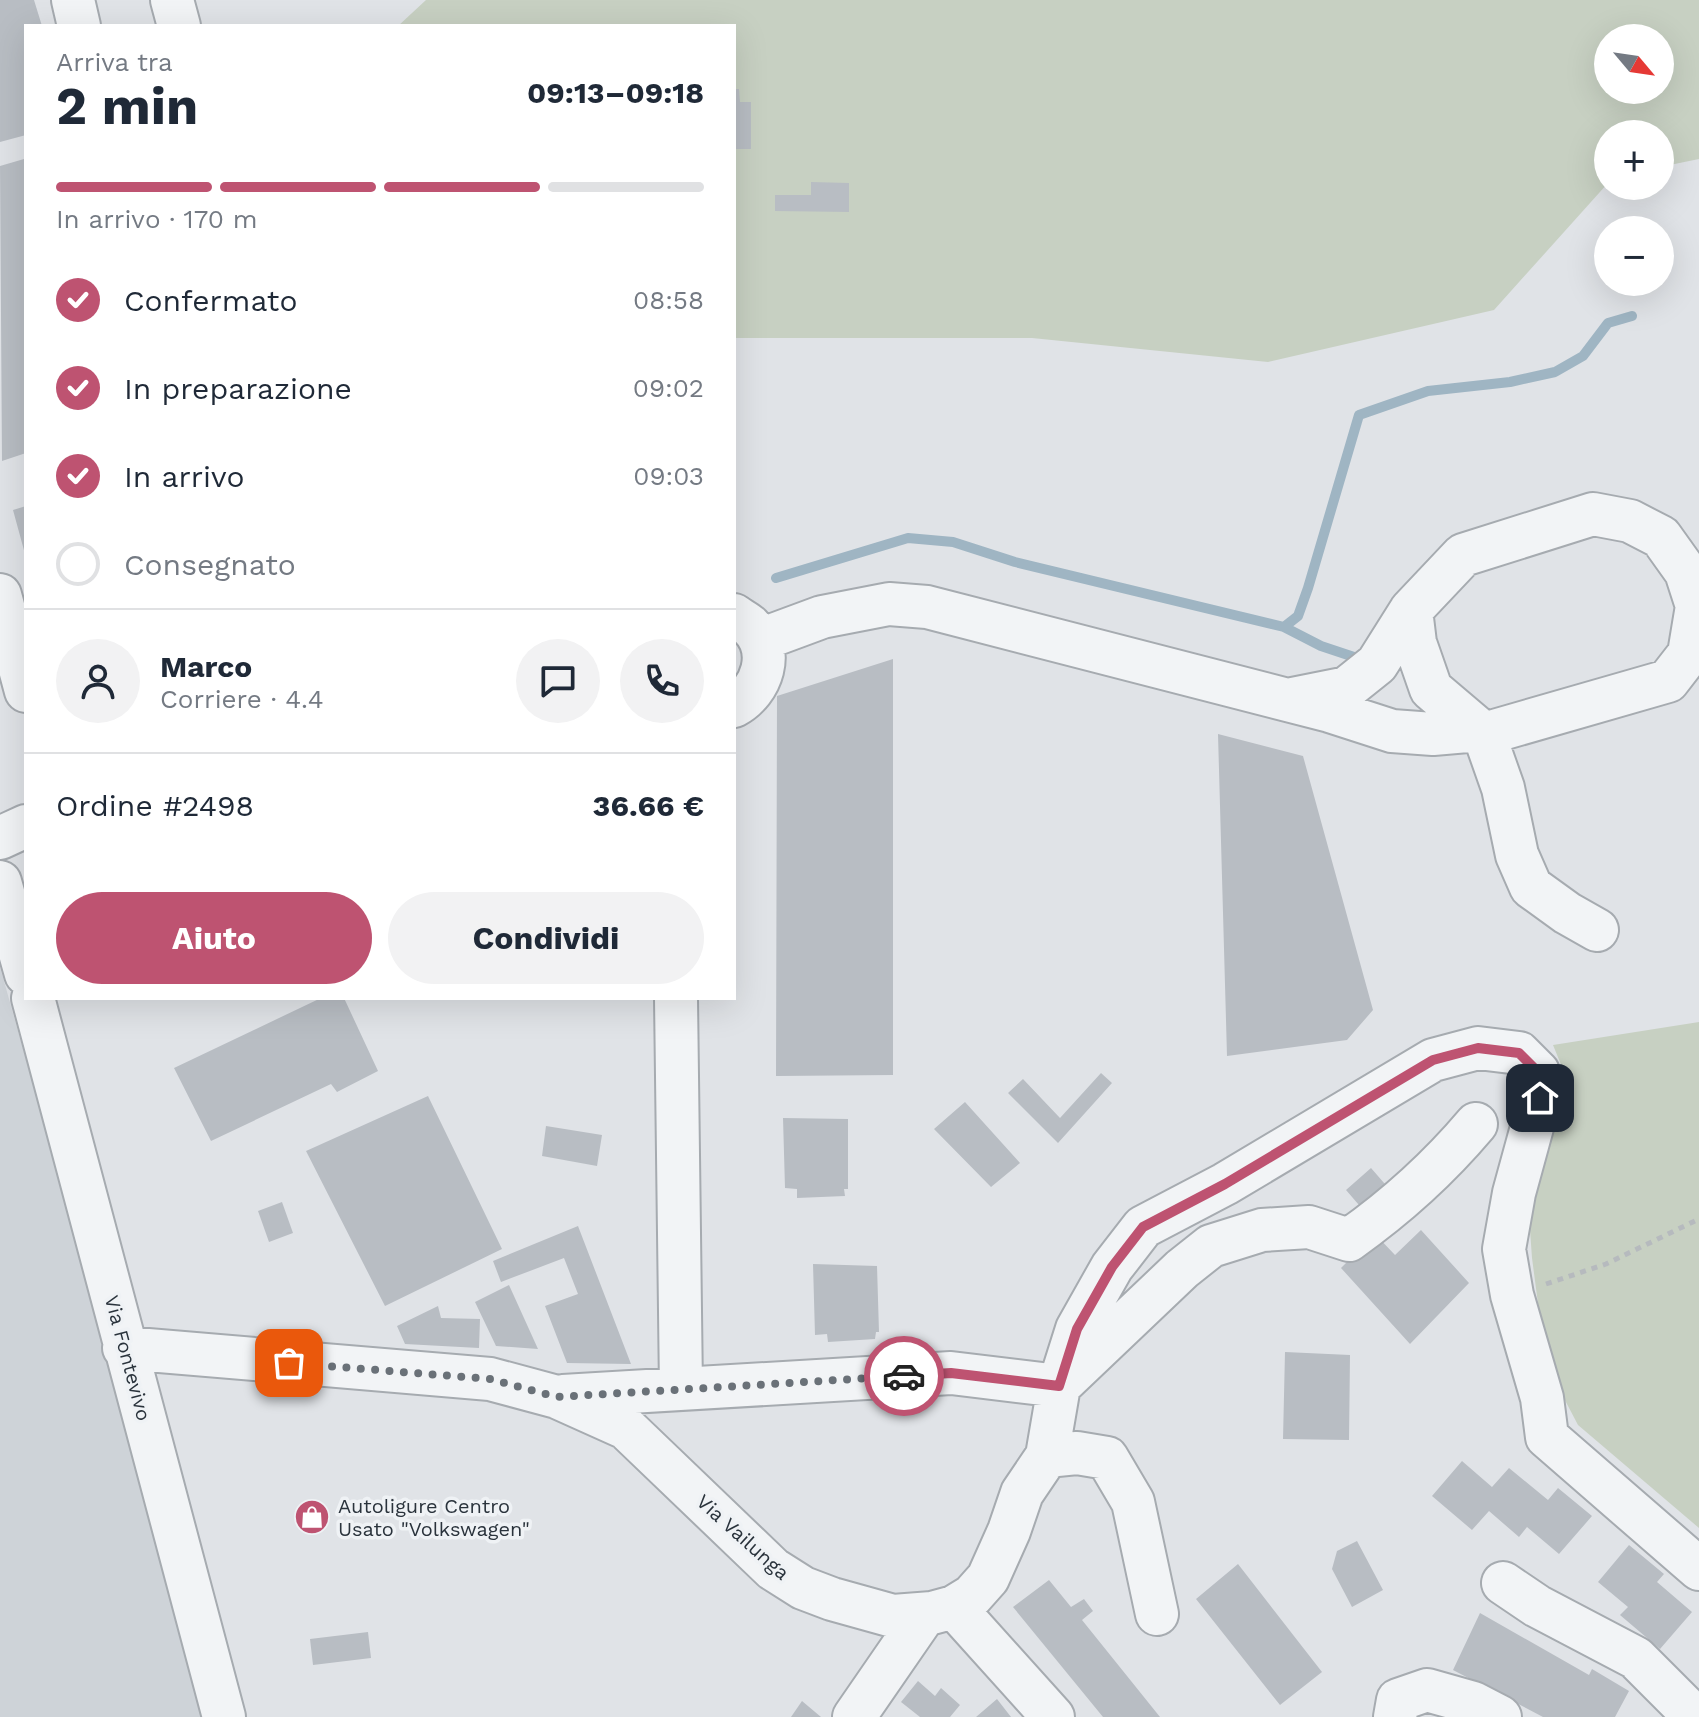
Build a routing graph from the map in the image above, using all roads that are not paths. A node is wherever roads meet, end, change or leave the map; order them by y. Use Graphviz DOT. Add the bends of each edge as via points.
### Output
graph roads {
  1 [pos="73,0"];
  2 [pos="172,0"];
  3 [pos="79,24"];
  4 [pos="178,24"];
  5 [pos="0,595"];
  6 [pos="1411,610"];
  7 [pos="747,628"];
  8 [pos="24,684"];
  9 [pos="1285,700"];
  10 [pos="736,705"];
  11 [pos="1482,732"];
  12 [pos="24,827"];
  13 [pos="0,838"];
  14 [pos="0,882"];
  15 [pos="1597,930"];
  16 [pos="24,967"];
  17 [pos="34,1000"];
  18 [pos="676,1000"];
  19 [pos="1476,1124"];
  20 [pos="124,1348"];
  21 [pos="681,1389"];
  22 [pos="557,1397"];
  23 [pos="1052,1421"];
  24 [pos="1699,1569"];
  25 [pos="1503,1583"];
  26 [pos="939,1610"];
  27 [pos="1157,1614"];
  28 [pos="224,1717"];
  29 [pos="854,1717"];
  30 [pos="1053,1717"];
  31 [pos="1395,1717"];
  32 [pos="1500,1717"];
  33 [pos="1691,1717"];
  1 -- 3 [label="street"];
  2 -- 4 [label="street"];
  5 -- 8 [label="street"];
  6 -- 9 [label="street" via="1377,664 1347,688"];
  6 -- 11 [label="street" via="1415,643 1431,689"];
  6 -- 11 [label="street" via="1463,555 1593,514 1630,521 1661,537 1686,572 1697,606 1689,654 1668,681"];
  7 -- 9 [label="street" via="889,604 927,607"];
  7 -- 10 [label="street" via="764,657 761,677"];
  9 -- 11 [label="street" via="1392,731"];
  11 -- 15 [label="street" via="1531,887"];
  12 -- 13 [label="street"];
  14 -- 16 [label="street"];
  17 -- 20 [label="street, Via Fontevivo"];
  18 -- 21 [label="street"];
  19 -- 23 [label="street" via="1445,1161 1349,1240 1309,1227 1262,1230 1211,1246 1182,1269"];
  20 -- 22 [label="street, Via Vailunga" via="490,1379"];
  20 -- 28 [label="street, Via Fontevivo"];
  21 -- 22 [label="street, Via Vailunga"];
  21 -- 23 [label="street, Via Vailunga" via="951,1373"];
  22 -- 26 [label="street, Via Vailunga" via="626,1428 773,1569 803,1588 893,1616"];
  23 -- 24 [label="street" via="1077,1329 1112,1267 1143,1227 1433,1060 1478,1048 1519,1053 1538,1072 1540,1098 1504,1249 1547,1437"];
  23 -- 26 [label="street" via="988,1578 972,1596"];
  23 -- 27 [label="street, Via Vailunga" via="1077,1453 1107,1458 1133,1502"];
  25 -- 33 [label="street" via="1636,1658"];
  26 -- 29 [label="street"];
  26 -- 30 [label="street"];
  31 -- 32 [label="street" via="1398,1700 1427,1690"];
}
